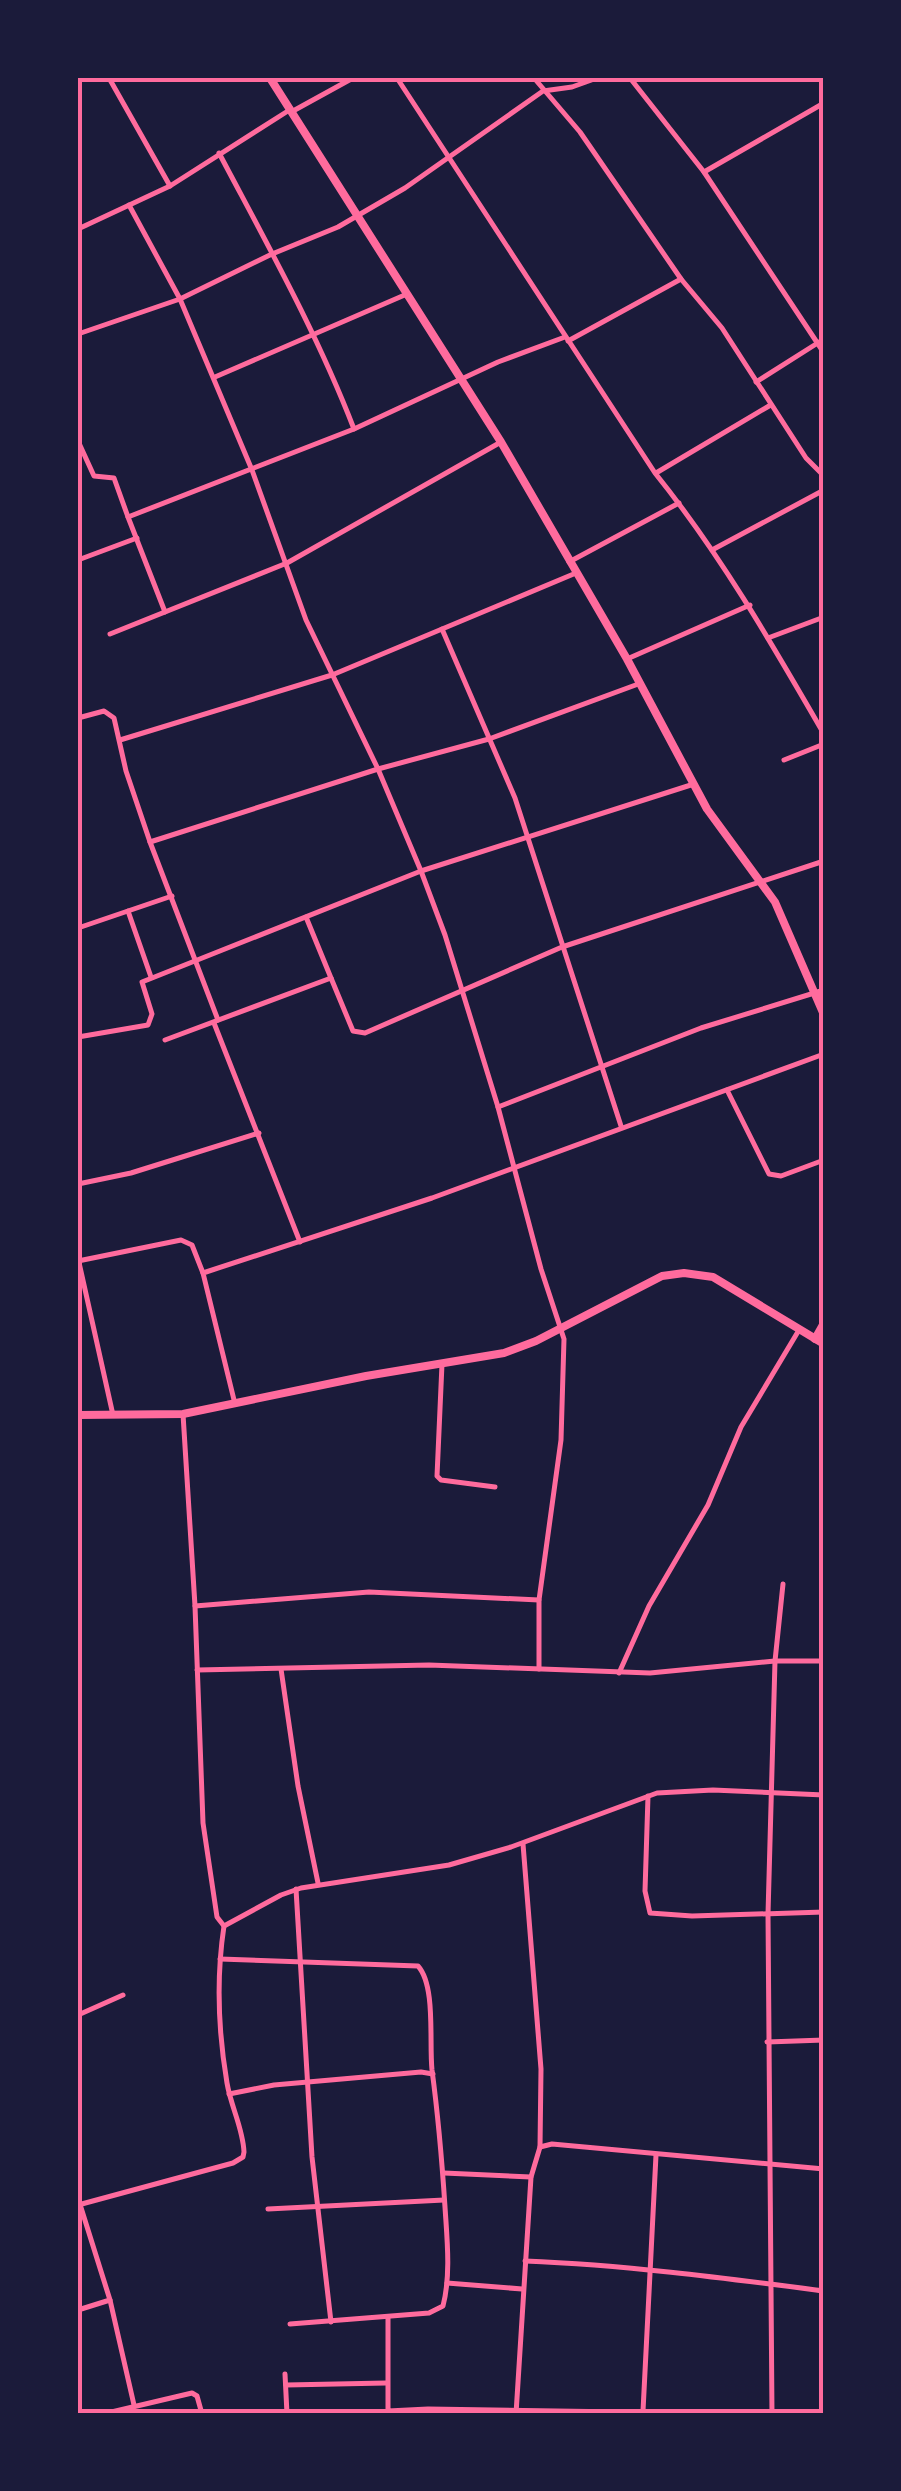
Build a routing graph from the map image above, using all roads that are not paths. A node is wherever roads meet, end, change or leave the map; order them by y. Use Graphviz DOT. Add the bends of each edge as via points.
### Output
graph roads {
  1 [pos="109,78"];
  2 [pos="270,78"];
  3 [pos="352,78"];
  4 [pos="397,78"];
  5 [pos="534,78"];
  6 [pos="597,78"];
  7 [pos="630,78"];
  8 [pos="543,91"];
  9 [pos="824,103"];
  10 [pos="292,110"];
  11 [pos="218,153"];
  12 [pos="450,158"];
  13 [pos="704,172"];
  14 [pos="170,186"];
  15 [pos="129,205"];
  16 [pos="358,216"];
  17 [pos="78,229"];
  18 [pos="272,254"];
  19 [pos="681,279"];
  20 [pos="407,294"];
  21 [pos="180,298"];
  22 [pos="78,334"];
  23 [pos="313,334"];
  24 [pos="567,339"];
  25 [pos="824,339"];
  26 [pos="815,344"];
  27 [pos="824,353"];
  28 [pos="215,377"];
  29 [pos="463,380"];
  30 [pos="756,382"];
  31 [pos="770,406"];
  32 [pos="354,429"];
  33 [pos="78,441"];
  34 [pos="501,442"];
  35 [pos="252,470"];
  36 [pos="655,473"];
  37 [pos="824,476"];
  38 [pos="824,490"];
  39 [pos="679,503"];
  40 [pos="128,516"];
  41 [pos="138,538"];
  42 [pos="712,550"];
  43 [pos="78,560"];
  44 [pos="570,562"];
  45 [pos="287,564"];
  46 [pos="576,573"];
  47 [pos="750,605"];
  48 [pos="165,612"];
  49 [pos="824,617"];
  50 [pos="442,630"];
  51 [pos="110,634"];
  52 [pos="768,638"];
  53 [pos="627,659"];
  54 [pos="332,675"];
  55 [pos="640,683"];
  56 [pos="78,718"];
  57 [pos="824,734"];
  58 [pos="489,739"];
  59 [pos="120,740"];
  60 [pos="824,744"];
  61 [pos="784,760"];
  62 [pos="378,769"];
  63 [pos="694,784"];
  64 [pos="527,836"];
  65 [pos="150,842"];
  66 [pos="824,861"];
  67 [pos="422,871"];
  68 [pos="761,879"];
  69 [pos="172,896"];
  70 [pos="128,911"];
  71 [pos="306,917"];
  72 [pos="78,928"];
  73 [pos="562,946"];
  74 [pos="194,959"];
  75 [pos="151,977"];
  76 [pos="330,978"];
  77 [pos="462,988"];
  78 [pos="819,991"];
  79 [pos="824,1014"];
  80 [pos="216,1022"];
  81 [pos="78,1036"];
  82 [pos="166,1040"];
  83 [pos="824,1054"];
  84 [pos="600,1065"];
  85 [pos="727,1090"];
  86 [pos="498,1106"];
  87 [pos="621,1126"];
  88 [pos="258,1133"];
  89 [pos="824,1160"];
  90 [pos="514,1167"];
  91 [pos="78,1184"];
  92 [pos="300,1242"];
  93 [pos="78,1260"];
  94 [pos="203,1274"];
  95 [pos="824,1324"];
  96 [pos="559,1329"];
  97 [pos="799,1330"];
  98 [pos="819,1342"];
  99 [pos="442,1364"];
  100 [pos="235,1405"];
  101 [pos="182,1414"];
  102 [pos="78,1415"];
  103 [pos="114,1415"];
  104 [pos="496,1487"];
  105 [pos="783,1584"];
  106 [pos="539,1600"];
  107 [pos="195,1606"];
  108 [pos="775,1661"];
  109 [pos="824,1661"];
  110 [pos="281,1668"];
  111 [pos="197,1670"];
  112 [pos="539,1670"];
  113 [pos="619,1673"];
  114 [pos="773,1794"];
  115 [pos="648,1795"];
  116 [pos="824,1796"];
  117 [pos="523,1843"];
  118 [pos="318,1883"];
  119 [pos="296,1890"];
  120 [pos="824,1912"];
  121 [pos="768,1914"];
  122 [pos="224,1926"];
  123 [pos="220,1959"];
  124 [pos="302,1962"];
  125 [pos="123,1994"];
  126 [pos="78,2015"];
  127 [pos="824,2040"];
  128 [pos="768,2042"];
  129 [pos="432,2074"];
  130 [pos="309,2082"];
  131 [pos="229,2094"];
  132 [pos="540,2147"];
  133 [pos="656,2155"];
  134 [pos="769,2166"];
  135 [pos="824,2169"];
  136 [pos="444,2173"];
  137 [pos="531,2177"];
  138 [pos="444,2200"];
  139 [pos="78,2202"];
  140 [pos="316,2206"];
  141 [pos="268,2209"];
  142 [pos="526,2261"];
  143 [pos="652,2268"];
  144 [pos="447,2283"];
  145 [pos="772,2284"];
  146 [pos="522,2289"];
  147 [pos="824,2291"];
  148 [pos="110,2300"];
  149 [pos="78,2310"];
  150 [pos="388,2318"];
  151 [pos="331,2322"];
  152 [pos="290,2324"];
  153 [pos="286,2374"];
  154 [pos="386,2383"];
  155 [pos="286,2385"];
  156 [pos="151,2400"];
  157 [pos="134,2406"];
  158 [pos="642,2411"];
  159 [pos="517,2412"];
  160 [pos="102,2414"];
  161 [pos="152,2414"];
  162 [pos="202,2414"];
  163 [pos="288,2414"];
  164 [pos="750,2414"];
  165 [pos="772,2414"];
  1 -- 14 [label="street"];
  2 -- 10 [label="street"];
  3 -- 10 [label="street"];
  4 -- 12 [label="street"];
  5 -- 8 [label="street"];
  6 -- 8 [label="street"];
  7 -- 13 [label="street"];
  8 -- 12 [label="street"];
  8 -- 19 [label="street" via="580,132"];
  9 -- 13 [label="street"];
  10 -- 11 [label="street"];
  10 -- 16 [label="street"];
  11 -- 14 [label="street"];
  11 -- 18 [label="street"];
  12 -- 16 [label="street"];
  12 -- 24 [label="street"];
  13 -- 26 [label="street"];
  14 -- 15 [label="street"];
  15 -- 17 [label="street"];
  15 -- 21 [label="street"];
  16 -- 18 [label="street"];
  16 -- 20 [label="street"];
  18 -- 21 [label="street"];
  18 -- 23 [label="street"];
  19 -- 24 [label="street"];
  19 -- 30 [label="street"];
  20 -- 23 [label="street"];
  20 -- 29 [label="street"];
  21 -- 22 [label="street"];
  21 -- 28 [label="street"];
  23 -- 28 [label="street"];
  23 -- 32 [label="street"];
  24 -- 29 [label="street"];
  24 -- 36 [label="street"];
  25 -- 26 [label="street"];
  26 -- 27 [label="street"];
  26 -- 30 [label="street"];
  28 -- 35 [label="street"];
  29 -- 32 [label="street"];
  29 -- 34 [label="street"];
  30 -- 31 [label="street"];
  31 -- 36 [label="street"];
  31 -- 37 [label="street"];
  32 -- 35 [label="street"];
  33 -- 40 [label="street" via="94,476 114,478"];
  34 -- 44 [label="street"];
  34 -- 45 [label="street"];
  35 -- 40 [label="street"];
  35 -- 45 [label="street"];
  36 -- 39 [label="street"];
  38 -- 42 [label="street"];
  39 -- 42 [label="street"];
  39 -- 44 [label="street"];
  40 -- 41 [label="street"];
  41 -- 43 [label="street"];
  41 -- 48 [label="street"];
  42 -- 47 [label="street"];
  44 -- 46 [label="street"];
  45 -- 48 [label="street"];
  45 -- 54 [label="street"];
  46 -- 50 [label="street"];
  46 -- 53 [label="street"];
  47 -- 52 [label="street"];
  47 -- 53 [label="street"];
  48 -- 51 [label="street"];
  49 -- 52 [label="street"];
  50 -- 54 [label="street"];
  50 -- 58 [label="street"];
  52 -- 57 [label="street"];
  53 -- 55 [label="street"];
  54 -- 59 [label="street"];
  54 -- 62 [label="street"];
  55 -- 58 [label="street"];
  55 -- 63 [label="street"];
  56 -- 59 [label="street" via="108,712"];
  58 -- 62 [label="street"];
  58 -- 64 [label="street"];
  59 -- 65 [label="street"];
  60 -- 61 [label="street"];
  62 -- 65 [label="street"];
  62 -- 67 [label="street"];
  63 -- 64 [label="street"];
  63 -- 68 [label="street"];
  64 -- 67 [label="street"];
  64 -- 73 [label="street"];
  65 -- 69 [label="street"];
  66 -- 68 [label="street"];
  67 -- 71 [label="street"];
  67 -- 77 [label="street"];
  68 -- 73 [label="street"];
  68 -- 78 [label="street"];
  69 -- 70 [label="street"];
  69 -- 74 [label="street"];
  70 -- 72 [label="street"];
  70 -- 75 [label="street"];
  71 -- 74 [label="street"];
  71 -- 76 [label="street"];
  73 -- 77 [label="street"];
  73 -- 84 [label="street"];
  74 -- 75 [label="street"];
  74 -- 80 [label="street"];
  75 -- 81 [label="street" via="142,984 152,1014 148,1025"];
  76 -- 77 [label="street" via="359,1034"];
  76 -- 80 [label="street"];
  77 -- 86 [label="street"];
  78 -- 79 [label="street"];
  78 -- 84 [label="street"];
  80 -- 82 [label="street"];
  80 -- 88 [label="street"];
  83 -- 85 [label="street"];
  84 -- 86 [label="street"];
  84 -- 87 [label="street"];
  85 -- 87 [label="street"];
  85 -- 89 [label="street" via="768,1174 781,1176"];
  86 -- 90 [label="street"];
  87 -- 90 [label="street"];
  88 -- 91 [label="street"];
  88 -- 92 [label="street"];
  90 -- 92 [label="street"];
  90 -- 96 [label="street"];
  92 -- 94 [label="street"];
  93 -- 94 [label="street" via="181,1240 192,1245"];
  93 -- 103 [label="street"];
  94 -- 100 [label="street"];
  95 -- 98 [label="street"];
  96 -- 97 [label="street" via="662,1276 684,1273 713,1277"];
  96 -- 99 [label="street" via="504,1352"];
  96 -- 106 [label="street" via="566,1352 561,1440"];
  97 -- 98 [label="street"];
  97 -- 113 [label="street" via="740,1427 708,1505"];
  99 -- 100 [label="street"];
  99 -- 104 [label="street" via="437,1476"];
  100 -- 101 [label="street"];
  101 -- 103 [label="street"];
  101 -- 107 [label="street"];
  102 -- 103 [label="street"];
  105 -- 108 [label="street"];
  106 -- 107 [label="street" via="369,1592"];
  106 -- 112 [label="street"];
  107 -- 111 [label="street"];
  108 -- 109 [label="street"];
  108 -- 113 [label="street"];
  108 -- 114 [label="street"];
  110 -- 111 [label="street"];
  110 -- 112 [label="street"];
  110 -- 118 [label="street"];
  111 -- 122 [label="street" via="203,1823 217,1917"];
  112 -- 113 [label="street"];
  114 -- 115 [label="street"];
  114 -- 116 [label="street"];
  114 -- 121 [label="street"];
  115 -- 117 [label="street"];
  115 -- 121 [label="street" via="650,1913"];
  117 -- 118 [label="street" via="449,1866"];
  117 -- 132 [label="street" via="538,2015"];
  118 -- 119 [label="street"];
  119 -- 122 [label="street"];
  119 -- 124 [label="street"];
  120 -- 121 [label="street"];
  121 -- 128 [label="street"];
  122 -- 123 [label="street"];
  123 -- 124 [label="street"];
  123 -- 131 [label="street" via="218,2016"];
  124 -- 129 [label="street" via="422,1969"];
  124 -- 130 [label="street"];
  125 -- 126 [label="street"];
  127 -- 128 [label="street"];
  128 -- 134 [label="street"];
  129 -- 130 [label="street"];
  129 -- 136 [label="street"];
  130 -- 131 [label="street"];
  130 -- 140 [label="street"];
  131 -- 139 [label="street" via="244,2144 239,2160"];
  132 -- 133 [label="street"];
  132 -- 137 [label="street"];
  133 -- 134 [label="street"];
  133 -- 143 [label="street"];
  134 -- 135 [label="street"];
  134 -- 145 [label="street"];
  136 -- 137 [label="street"];
  136 -- 138 [label="street"];
  137 -- 142 [label="street"];
  138 -- 140 [label="street"];
  138 -- 144 [label="street"];
  139 -- 148 [label="street"];
  140 -- 141 [label="street"];
  140 -- 151 [label="street"];
  142 -- 143 [label="street"];
  142 -- 146 [label="street"];
  143 -- 145 [label="street"];
  143 -- 158 [label="street"];
  144 -- 146 [label="street"];
  144 -- 150 [label="street" via="437,2311"];
  145 -- 147 [label="street"];
  145 -- 165 [label="street"];
  146 -- 159 [label="street"];
  148 -- 149 [label="street"];
  148 -- 157 [label="street"];
  150 -- 151 [label="street"];
  150 -- 154 [label="street"];
  151 -- 152 [label="street"];
  153 -- 155 [label="street"];
  154 -- 155 [label="street"];
  154 -- 159 [label="street" via="388,2411"];
  155 -- 163 [label="street"];
  156 -- 157 [label="street"];
  156 -- 161 [label="street"];
  156 -- 162 [label="street" via="192,2392"];
  157 -- 160 [label="street"];
  158 -- 159 [label="street"];
  158 -- 164 [label="street"];
}
